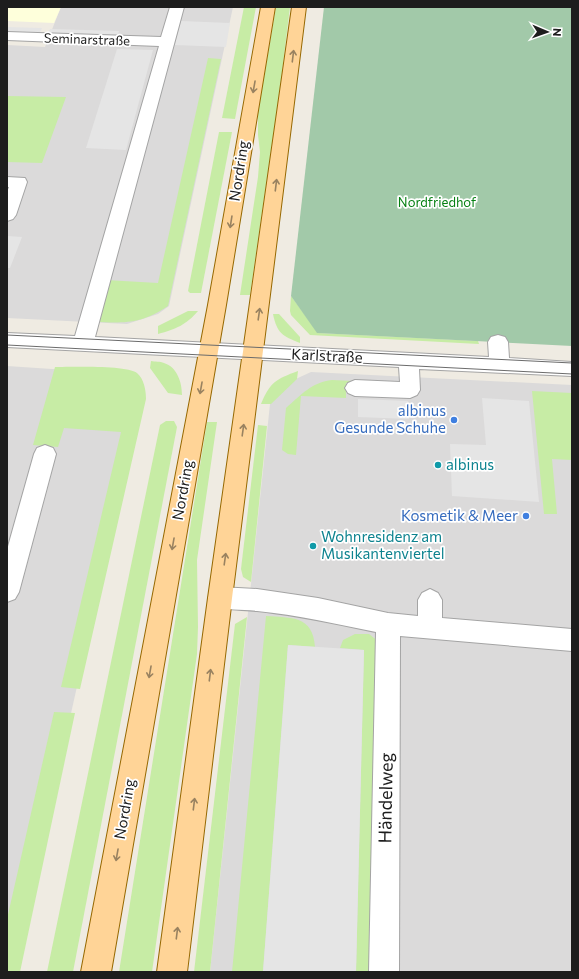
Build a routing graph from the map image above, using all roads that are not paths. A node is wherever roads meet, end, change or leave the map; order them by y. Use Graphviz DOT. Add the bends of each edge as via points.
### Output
graph roads {
  1 [pos="177,7"];
  2 [pos="268,7"];
  3 [pos="300,7"];
  4 [pos="7,36"];
  5 [pos="168,42"];
  6 [pos="7,182"];
  7 [pos="7,215"];
  8 [pos="7,340"];
  9 [pos="498,342"];
  10 [pos="83,344"];
  11 [pos="208,350"];
  12 [pos="254,352"];
  13 [pos="409,360"];
  14 [pos="499,365"];
  15 [pos="572,369"];
  16 [pos="355,388"];
  17 [pos="45,454"];
  18 [pos="7,592"];
  19 [pos="220,598"];
  20 [pos="430,600"];
  21 [pos="388,624"];
  22 [pos="430,628"];
  23 [pos="572,640"];
  24 [pos="96,972"];
  25 [pos="172,972"];
  26 [pos="384,972"];
  1 -- 5 [label="street"];
  2 -- 11 [label="main road, Nordring, one-way"];
  12 -- 3 [label="main road, one-way"];
  4 -- 5 [label="street, Seminarstraße"];
  5 -- 10 [label="street" via="147,91"];
  6 -- 7 [label="street" via="19,182"];
  8 -- 10 [label="street, Karlstraße"];
  9 -- 14 [label="street"];
  10 -- 11 [label="street, Karlstraße"];
  11 -- 12 [label="street, Karlstraße"];
  11 -- 24 [label="main road, Nordring, one-way"];
  12 -- 13 [label="street, Karlstraße"];
  19 -- 12 [label="main road, one-way"];
  13 -- 14 [label="street, Karlstraße"];
  13 -- 16 [label="street" via="410,390"];
  14 -- 15 [label="street, Karlstraße"];
  17 -- 18 [label="street"];
  19 -- 21 [label="street" via="257,600 318,609"];
  25 -- 19 [label="main road, one-way"];
  20 -- 22 [label="street"];
  21 -- 22 [label="street"];
  21 -- 26 [label="street, Händelweg"];
  22 -- 23 [label="street"];
}
